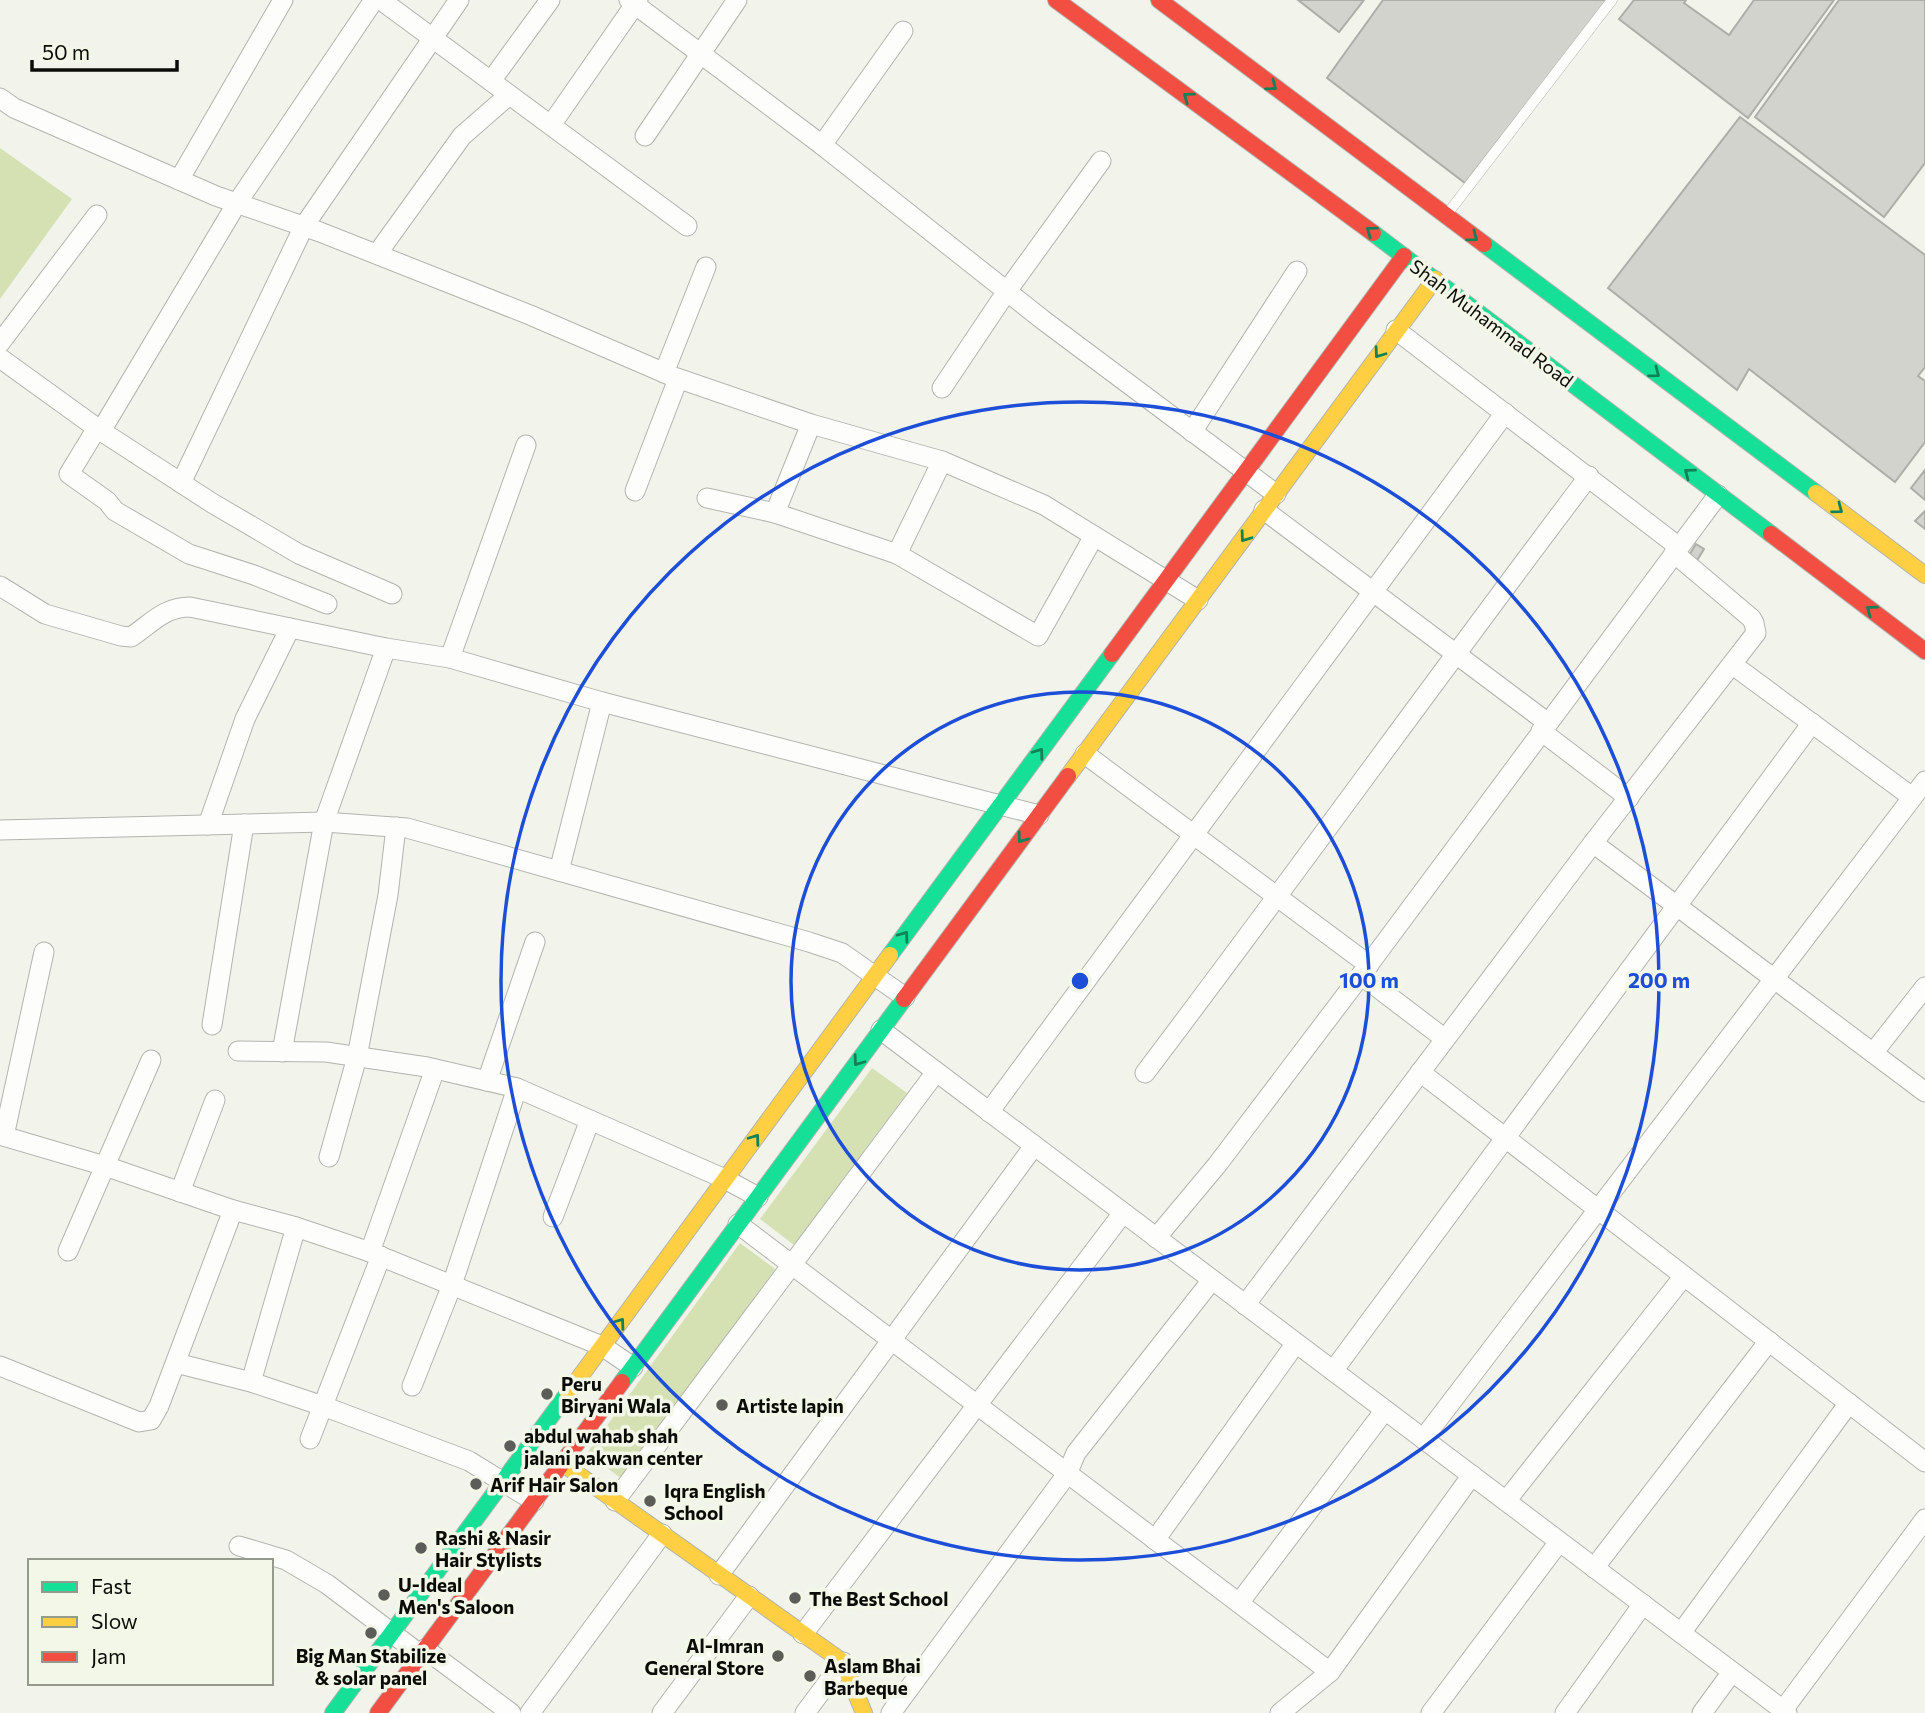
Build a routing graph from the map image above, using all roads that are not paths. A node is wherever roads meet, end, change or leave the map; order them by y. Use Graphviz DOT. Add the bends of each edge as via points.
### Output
graph roads {
  1 [pos="283,0"];
  2 [pos="374,0"];
  3 [pos="381,0"];
  4 [pos="459,0"];
  5 [pos="550,0"];
  6 [pos="737,0"];
  7 [pos="1056,0"];
  8 [pos="1159,0"];
  9 [pos="1612,0"];
  10 [pos="634,2"];
  11 [pos="903,31"];
  12 [pos="433,38"];
  13 [pos="700,53"];
  14 [pos="491,81"];
  15 [pos="509,95"];
  16 [pos="0,98"];
  17 [pos="551,125"];
  18 [pos="645,136"];
  19 [pos="822,145"];
  20 [pos="1101,161"];
  21 [pos="179,180"];
  22 [pos="237,203"];
  23 [pos="97,215"];
  24 [pos="1446,216"];
  25 [pos="304,226"];
  26 [pos="687,226"];
  27 [pos="377,254"];
  28 [pos="1404,256"];
  29 [pos="706,267"];
  30 [pos="1297,271"];
  31 [pos="1434,279"];
  32 [pos="1007,291"];
  33 [pos="1396,330"];
  34 [pos="0,343"];
  35 [pos="0,358"];
  36 [pos="671,376"];
  37 [pos="942,388"];
  38 [pos="1505,414"];
  39 [pos="811,424"];
  40 [pos="99,429"];
  41 [pos="1192,432"];
  42 [pos="526,444"];
  43 [pos="942,461"];
  44 [pos="1245,472"];
  45 [pos="1589,476"];
  46 [pos="181,483"];
  47 [pos="635,491"];
  48 [pos="1276,494"];
  49 [pos="1718,495"];
  50 [pos="707,498"];
  51 [pos="1264,510"];
  52 [pos="775,513"];
  53 [pos="1094,536"];
  54 [pos="1677,550"];
  55 [pos="897,554"];
  56 [pos="1925,575"];
  57 [pos="1166,580"];
  58 [pos="0,586"];
  59 [pos="1374,593"];
  60 [pos="392,594"];
  61 [pos="1198,600"];
  62 [pos="327,604"];
  63 [pos="290,628"];
  64 [pos="386,648"];
  65 [pos="1925,651"];
  66 [pos="1455,653"];
  67 [pos="450,658"];
  68 [pos="1733,665"];
  69 [pos="602,702"];
  70 [pos="1812,723"];
  71 [pos="1544,727"];
  72 [pos="1084,754"];
  73 [pos="1925,780"];
  74 [pos="1912,797"];
  75 [pos="1629,798"];
  76 [pos="1000,806"];
  77 [pos="1039,815"];
  78 [pos="324,822"];
  79 [pos="244,824"];
  80 [pos="208,825"];
  81 [pos="396,827"];
  82 [pos="0,830"];
  83 [pos="1194,835"];
  84 [pos="1593,843"];
  85 [pos="559,871"];
  86 [pos="1278,897"];
  87 [pos="1677,906"];
  88 [pos="535,942"];
  89 [pos="44,952"];
  90 [pos="1365,970"];
  91 [pos="874,976"];
  92 [pos="1774,979"];
  93 [pos="1925,987"];
  94 [pos="905,998"];
  95 [pos="212,1025"];
  96 [pos="881,1030"];
  97 [pos="1446,1039"];
  98 [pos="238,1051"];
  99 [pos="282,1052"];
  100 [pos="1873,1054"];
  101 [pos="358,1057"];
  102 [pos="151,1060"];
  103 [pos="435,1069"];
  104 [pos="936,1072"];
  105 [pos="1420,1072"];
  106 [pos="1145,1073"];
  107 [pos="487,1081"];
  108 [pos="517,1088"];
  109 [pos="1925,1092"];
  110 [pos="215,1100"];
  111 [pos="989,1112"];
  112 [pos="590,1120"];
  113 [pos="2,1136"];
  114 [pos="1506,1138"];
  115 [pos="1034,1146"];
  116 [pos="329,1157"];
  117 [pos="105,1166"];
  118 [pos="725,1179"];
  119 [pos="180,1192"];
  120 [pos="758,1197"];
  121 [pos="1598,1209"];
  122 [pos="233,1210"];
  123 [pos="1123,1213"];
  124 [pos="553,1216"];
  125 [pos="738,1224"];
  126 [pos="296,1227"];
  127 [pos="1156,1238"];
  128 [pos="68,1251"];
  129 [pos="375,1254"];
  130 [pos="790,1265"];
  131 [pos="1684,1276"];
  132 [pos="1212,1280"];
  133 [pos="452,1285"];
  134 [pos="1245,1305"];
  135 [pos="891,1341"];
  136 [pos="1769,1341"];
  137 [pos="1296,1343"];
  138 [pos="602,1346"];
  139 [pos="176,1363"];
  140 [pos="0,1366"];
  141 [pos="633,1367"];
  142 [pos="1333,1371"];
  143 [pos="251,1382"];
  144 [pos="412,1386"];
  145 [pos="1849,1403"];
  146 [pos="323,1406"];
  147 [pos="977,1406"];
  148 [pos="1385,1410"];
  149 [pos="310,1439"];
  150 [pos="1423,1439"];
  151 [pos="1925,1462"];
  152 [pos="562,1463"];
  153 [pos="1067,1474"];
  154 [pos="1472,1475"];
  155 [pos="502,1483"];
  156 [pos="534,1501"];
  157 [pos="615,1501"];
  158 [pos="1506,1501"];
  159 [pos="1925,1519"];
  160 [pos="662,1534"];
  161 [pos="1155,1540"];
  162 [pos="1559,1542"];
  163 [pos="239,1546"];
  164 [pos="1594,1568"];
  165 [pos="719,1575"];
  166 [pos="749,1596"];
  167 [pos="1239,1603"];
  168 [pos="1643,1604"];
  169 [pos="392,1632"];
  170 [pos="1681,1633"];
  171 [pos="803,1634"];
  172 [pos="423,1652"];
  173 [pos="843,1662"];
  174 [pos="1330,1672"];
  175 [pos="1732,1672"];
  176 [pos="1293,1710"];
  177 [pos="1785,1712"];
  178 [pos="332,1713"];
  179 [pos="378,1713"];
  180 [pos="511,1713"];
  181 [pos="530,1713"];
  182 [pos="662,1713"];
  183 [pos="805,1713"];
  184 [pos="864,1713"];
  185 [pos="891,1713"];
  186 [pos="1431,1713"];
  187 [pos="1564,1713"];
  188 [pos="1702,1713"];
  1 -- 21 [label="street"];
  2 -- 22 [label="street"];
  3 -- 12 [label="street"];
  4 -- 12 [label="street"];
  5 -- 14 [label="street"];
  6 -- 13 [label="street"];
  28 -- 7 [label="street, Shah Muhammad Road, one-way"];
  8 -- 24 [label="street, one-way"];
  9 -- 24 [label="lane"];
  10 -- 13 [label="street"];
  10 -- 17 [label="street"];
  11 -- 19 [label="street"];
  12 -- 14 [label="street"];
  12 -- 25 [label="street"];
  13 -- 18 [label="street"];
  13 -- 19 [label="street"];
  14 -- 15 [label="street"];
  15 -- 17 [label="street"];
  15 -- 27 [label="street" via="462,135"];
  16 -- 21 [label="street"];
  17 -- 26 [label="street"];
  19 -- 32 [label="street"];
  20 -- 32 [label="street"];
  21 -- 22 [label="street"];
  22 -- 25 [label="street"];
  22 -- 40 [label="street"];
  23 -- 34 [label="street"];
  24 -- 56 [label="street, one-way"];
  25 -- 27 [label="street"];
  25 -- 46 [label="street"];
  27 -- 36 [label="street"];
  28 -- 31 [label="street, Shah Muhammad Road"];
  28 -- 44 [label="street"];
  29 -- 36 [label="street"];
  30 -- 41 [label="street"];
  31 -- 33 [label="street"];
  49 -- 31 [label="street, Shah Muhammad Road, one-way"];
  32 -- 37 [label="street"];
  32 -- 41 [label="street"];
  33 -- 38 [label="street"];
  33 -- 48 [label="street, one-way"];
  35 -- 40 [label="street"];
  36 -- 39 [label="street"];
  36 -- 47 [label="street"];
  38 -- 45 [label="street"];
  38 -- 59 [label="street"];
  39 -- 43 [label="street"];
  39 -- 52 [label="street"];
  40 -- 46 [label="street"];
  40 -- 62 [label="street" via="69,474 107,500 115,511 189,554"];
  41 -- 44 [label="street"];
  42 -- 67 [label="street"];
  43 -- 53 [label="street" via="1044,505"];
  43 -- 55 [label="street"];
  44 -- 48 [label="street"];
  44 -- 57 [label="street"];
  45 -- 54 [label="street"];
  45 -- 66 [label="street"];
  46 -- 60 [label="street" via="299,554"];
  48 -- 51 [label="street"];
  49 -- 54 [label="street"];
  65 -- 49 [label="street, Shah Muhammad Road, one-way"];
  50 -- 52 [label="street"];
  51 -- 59 [label="street"];
  51 -- 61 [label="street, one-way"];
  52 -- 55 [label="street"];
  53 -- 55 [label="street" via="1038,636"];
  53 -- 57 [label="street"];
  54 -- 68 [label="street" via="1754,623 1756,633"];
  54 -- 71 [label="street"];
  57 -- 61 [label="street"];
  76 -- 57 [label="street, one-way"];
  58 -- 63 [label="street" via="45,614 121,636 131,637 176,607"];
  59 -- 66 [label="street"];
  59 -- 83 [label="street"];
  61 -- 72 [label="street"];
  63 -- 64 [label="street"];
  63 -- 80 [label="street" via="245,719"];
  64 -- 67 [label="street"];
  64 -- 78 [label="street"];
  66 -- 71 [label="street"];
  66 -- 86 [label="street"];
  67 -- 69 [label="street"];
  68 -- 70 [label="street"];
  68 -- 75 [label="street"];
  69 -- 76 [label="street"];
  69 -- 85 [label="street"];
  70 -- 74 [label="street"];
  70 -- 87 [label="street"];
  71 -- 75 [label="street"];
  71 -- 90 [label="street"];
  72 -- 77 [label="street"];
  72 -- 83 [label="street"];
  73 -- 74 [label="street"];
  74 -- 92 [label="street"];
  75 -- 84 [label="street"];
  76 -- 77 [label="street"];
  91 -- 76 [label="street, one-way"];
  77 -- 94 [label="street, one-way"];
  78 -- 79 [label="street"];
  78 -- 81 [label="street"];
  78 -- 99 [label="street"];
  79 -- 80 [label="street"];
  79 -- 95 [label="street"];
  80 -- 82 [label="street"];
  81 -- 85 [label="street"];
  81 -- 101 [label="street"];
  83 -- 86 [label="street"];
  83 -- 111 [label="street"];
  84 -- 87 [label="street"];
  84 -- 97 [label="street"];
  85 -- 91 [label="street" via="842,953"];
  86 -- 90 [label="street"];
  86 -- 106 [label="street"];
  87 -- 92 [label="street"];
  87 -- 114 [label="street"];
  88 -- 107 [label="street"];
  89 -- 113 [label="street"];
  90 -- 97 [label="street"];
  90 -- 127 [label="street"];
  91 -- 94 [label="street"];
  118 -- 91 [label="street, one-way"];
  92 -- 100 [label="street"];
  92 -- 121 [label="street"];
  93 -- 100 [label="street"];
  94 -- 96 [label="street"];
  96 -- 104 [label="street"];
  96 -- 120 [label="street, one-way"];
  97 -- 105 [label="street"];
  98 -- 99 [label="street"];
  99 -- 101 [label="street"];
  100 -- 109 [label="street"];
  101 -- 103 [label="street"];
  101 -- 116 [label="street"];
  102 -- 117 [label="street"];
  103 -- 107 [label="street"];
  103 -- 129 [label="street"];
  104 -- 111 [label="street"];
  104 -- 130 [label="street"];
  105 -- 114 [label="street"];
  105 -- 134 [label="street"];
  107 -- 108 [label="street"];
  108 -- 112 [label="street"];
  108 -- 133 [label="street"];
  110 -- 119 [label="street"];
  111 -- 115 [label="street"];
  112 -- 118 [label="street"];
  112 -- 124 [label="street"];
  113 -- 117 [label="street"];
  114 -- 121 [label="street"];
  114 -- 142 [label="street"];
  115 -- 123 [label="street"];
  115 -- 135 [label="street"];
  117 -- 119 [label="street"];
  117 -- 128 [label="street"];
  118 -- 120 [label="street"];
  138 -- 118 [label="street, one-way"];
  119 -- 122 [label="street"];
  120 -- 125 [label="street"];
  121 -- 131 [label="street"];
  121 -- 150 [label="street"];
  122 -- 126 [label="street"];
  122 -- 139 [label="street"];
  123 -- 127 [label="street"];
  123 -- 147 [label="street"];
  125 -- 130 [label="street"];
  125 -- 141 [label="street"];
  126 -- 129 [label="street"];
  126 -- 143 [label="street"];
  127 -- 132 [label="street"];
  129 -- 133 [label="street"];
  129 -- 146 [label="street"];
  130 -- 135 [label="street"];
  130 -- 157 [label="street"];
  131 -- 136 [label="street"];
  131 -- 158 [label="street"];
  132 -- 134 [label="street"];
  132 -- 153 [label="street" via="1076,1453"];
  133 -- 138 [label="street"];
  133 -- 144 [label="street"];
  134 -- 137 [label="street"];
  135 -- 147 [label="street"];
  135 -- 165 [label="street"];
  136 -- 145 [label="street"];
  136 -- 164 [label="street"];
  137 -- 142 [label="street"];
  137 -- 161 [label="street"];
  138 -- 141 [label="street"];
  138 -- 155 [label="street"];
  139 -- 140 [label="street" via="151,1420 139,1422"];
  139 -- 143 [label="street"];
  141 -- 152 [label="street"];
  142 -- 148 [label="street"];
  143 -- 146 [label="street"];
  145 -- 151 [label="street"];
  145 -- 170 [label="street"];
  146 -- 149 [label="street"];
  146 -- 155 [label="street" via="469,1461"];
  147 -- 153 [label="street"];
  147 -- 171 [label="street"];
  148 -- 150 [label="street"];
  148 -- 167 [label="street"];
  150 -- 154 [label="street"];
  152 -- 156 [label="street"];
  152 -- 157 [label="street"];
  153 -- 161 [label="street"];
  153 -- 185 [label="street"];
  154 -- 158 [label="street"];
  154 -- 174 [label="street"];
  155 -- 156 [label="street"];
  155 -- 169 [label="street"];
  156 -- 172 [label="street"];
  157 -- 160 [label="street"];
  158 -- 162 [label="street"];
  159 -- 177 [label="street"];
  160 -- 165 [label="street"];
  160 -- 181 [label="street"];
  161 -- 167 [label="street"];
  162 -- 164 [label="street"];
  162 -- 186 [label="street"];
  163 -- 169 [label="street" via="286,1560"];
  164 -- 168 [label="street"];
  165 -- 166 [label="street"];
  166 -- 171 [label="street"];
  166 -- 182 [label="street"];
  167 -- 174 [label="street"];
  168 -- 170 [label="street"];
  168 -- 187 [label="street"];
  169 -- 172 [label="street"];
  169 -- 178 [label="street"];
  170 -- 175 [label="street"];
  171 -- 173 [label="street"];
  172 -- 179 [label="street"];
  172 -- 180 [label="street"];
  173 -- 183 [label="street"];
  173 -- 184 [label="street"];
  174 -- 176 [label="street"];
  175 -- 177 [label="street"];
  175 -- 188 [label="street"];
}
